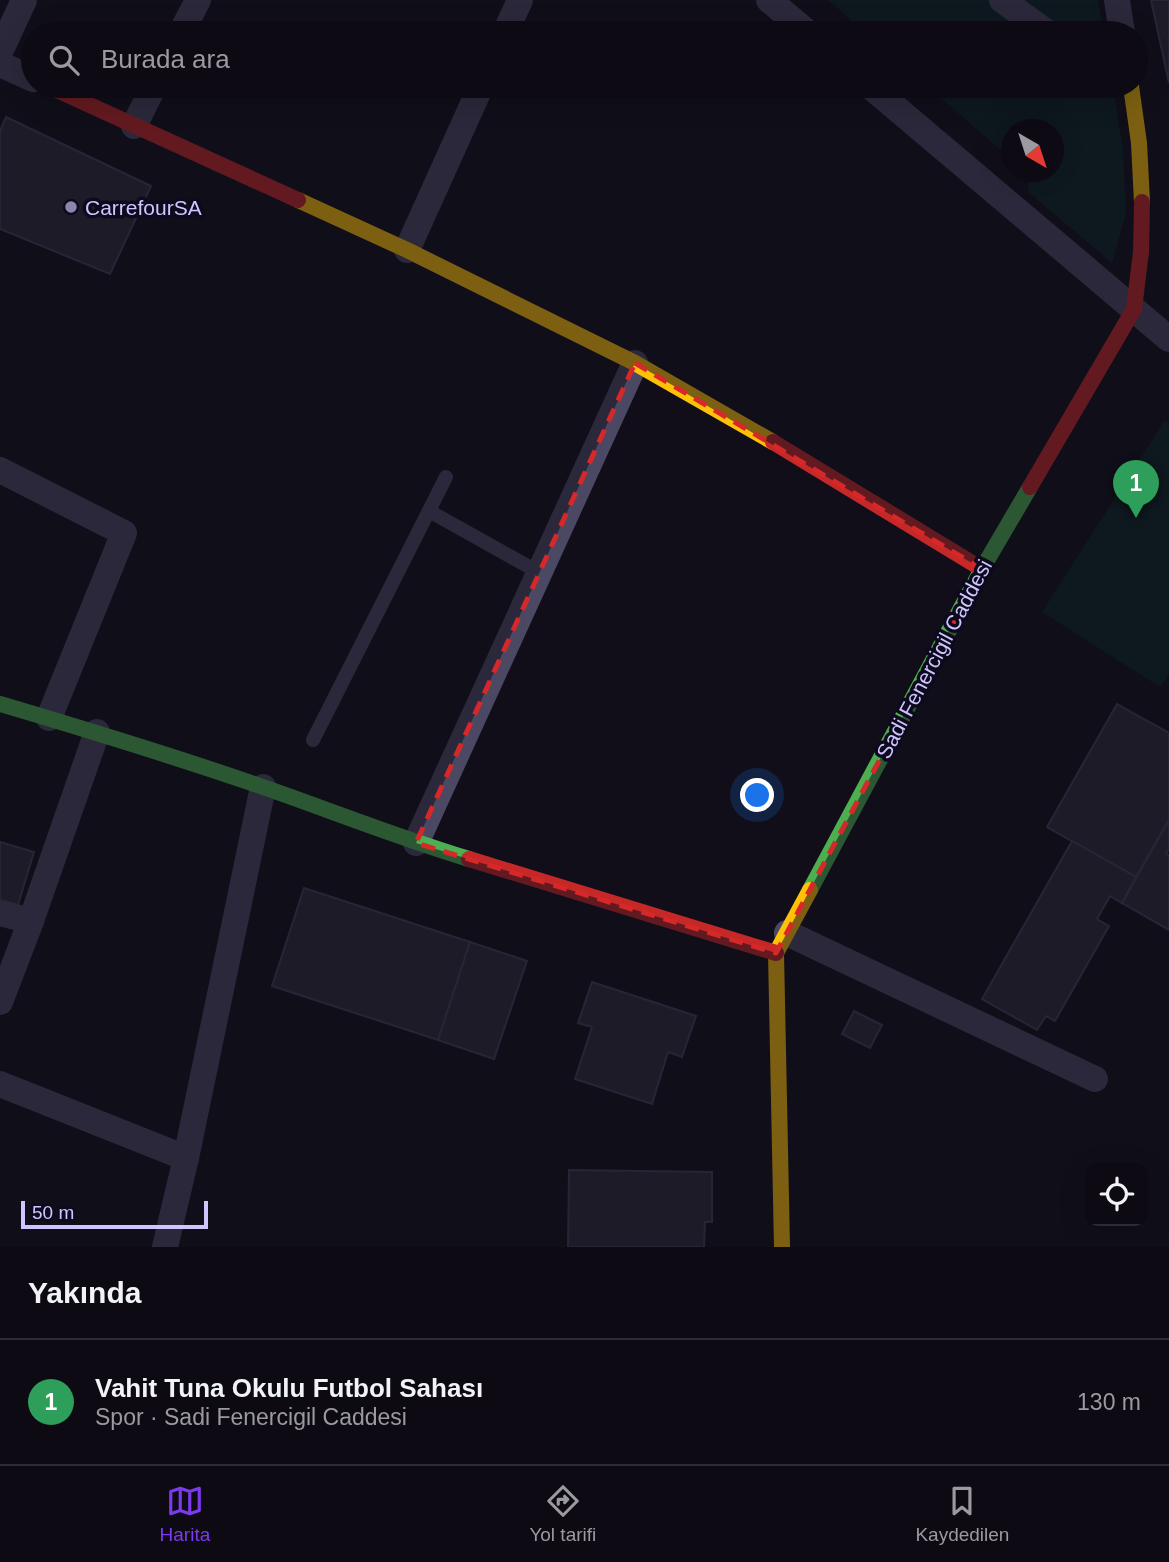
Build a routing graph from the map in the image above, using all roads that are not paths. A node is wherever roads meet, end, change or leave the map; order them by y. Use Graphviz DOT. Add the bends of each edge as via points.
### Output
graph roads {
  1 [pos="24,0"];
  2 [pos="198,0"];
  3 [pos="520,0"];
  4 [pos="769,0"];
  5 [pos="1002,0"];
  6 [pos="1117,0"];
  7 [pos="187,21"];
  8 [pos="510,21"];
  9 [pos="794,21"];
  10 [pos="1031,21"];
  11 [pos="1120,21"];
  12 [pos="0,52"];
  13 [pos="0,64"];
  14 [pos="21,74"];
  15 [pos="74,98"];
  16 [pos="148,98"];
  17 [pos="476,98"];
  18 [pos="884,98"];
  19 [pos="1131,98"];
  20 [pos="134,126"];
  21 [pos="407,250"];
  22 [pos="1134,309"];
  23 [pos="1169,339"];
  24 [pos="635,363"];
  25 [pos="0,470"];
  26 [pos="446,477"];
  27 [pos="429,511"];
  28 [pos="982,569"];
  29 [pos="540,573"];
  30 [pos="0,704"];
  31 [pos="49,718"];
  32 [pos="97,732"];
  33 [pos="313,740"];
  34 [pos="262,787"];
  35 [pos="416,843"];
  36 [pos="0,913"];
  37 [pos="31,921"];
  38 [pos="781,943"];
  39 [pos="0,1002"];
  40 [pos="1095,1079"];
  41 [pos="0,1084"];
  42 [pos="186,1158"];
  43 [pos="165,1247"];
  44 [pos="782,1247"];
  1 -- 12 [label="street"];
  2 -- 7 [label="street"];
  3 -- 8 [label="street"];
  4 -- 9 [label="street"];
  5 -- 10 [label="street"];
  6 -- 11 [label="street"];
  13 -- 14 [label="street"];
  15 -- 20 [label="street"];
  16 -- 20 [label="street"];
  17 -- 21 [label="street"];
  18 -- 22 [label="street"];
  19 -- 22 [label="street, Sadi Fenercigil Caddesi" via="1141,147 1143,212"];
  20 -- 21 [label="street"];
  21 -- 24 [label="street"];
  22 -- 23 [label="street"];
  22 -- 28 [label="street, Sadi Fenercigil Caddesi"];
  24 -- 28 [label="street" via="804,459"];
  24 -- 29 [label="street"];
  25 -- 31 [label="street" via="124,533"];
  26 -- 27 [label="lane"];
  27 -- 29 [label="lane"];
  27 -- 33 [label="lane"];
  28 -- 38 [label="street, Sadi Fenercigil Caddesi"];
  29 -- 35 [label="street"];
  30 -- 31 [label="street"];
  31 -- 32 [label="street"];
  32 -- 34 [label="street"];
  32 -- 37 [label="street"];
  34 -- 35 [label="street"];
  34 -- 42 [label="street"];
  35 -- 38 [label="street"];
  36 -- 37 [label="street"];
  37 -- 39 [label="street"];
  38 -- 40 [label="street"];
  38 -- 44 [label="street, Sadi Fenercigil Caddesi"];
  41 -- 42 [label="street"];
  42 -- 43 [label="street"];
}
